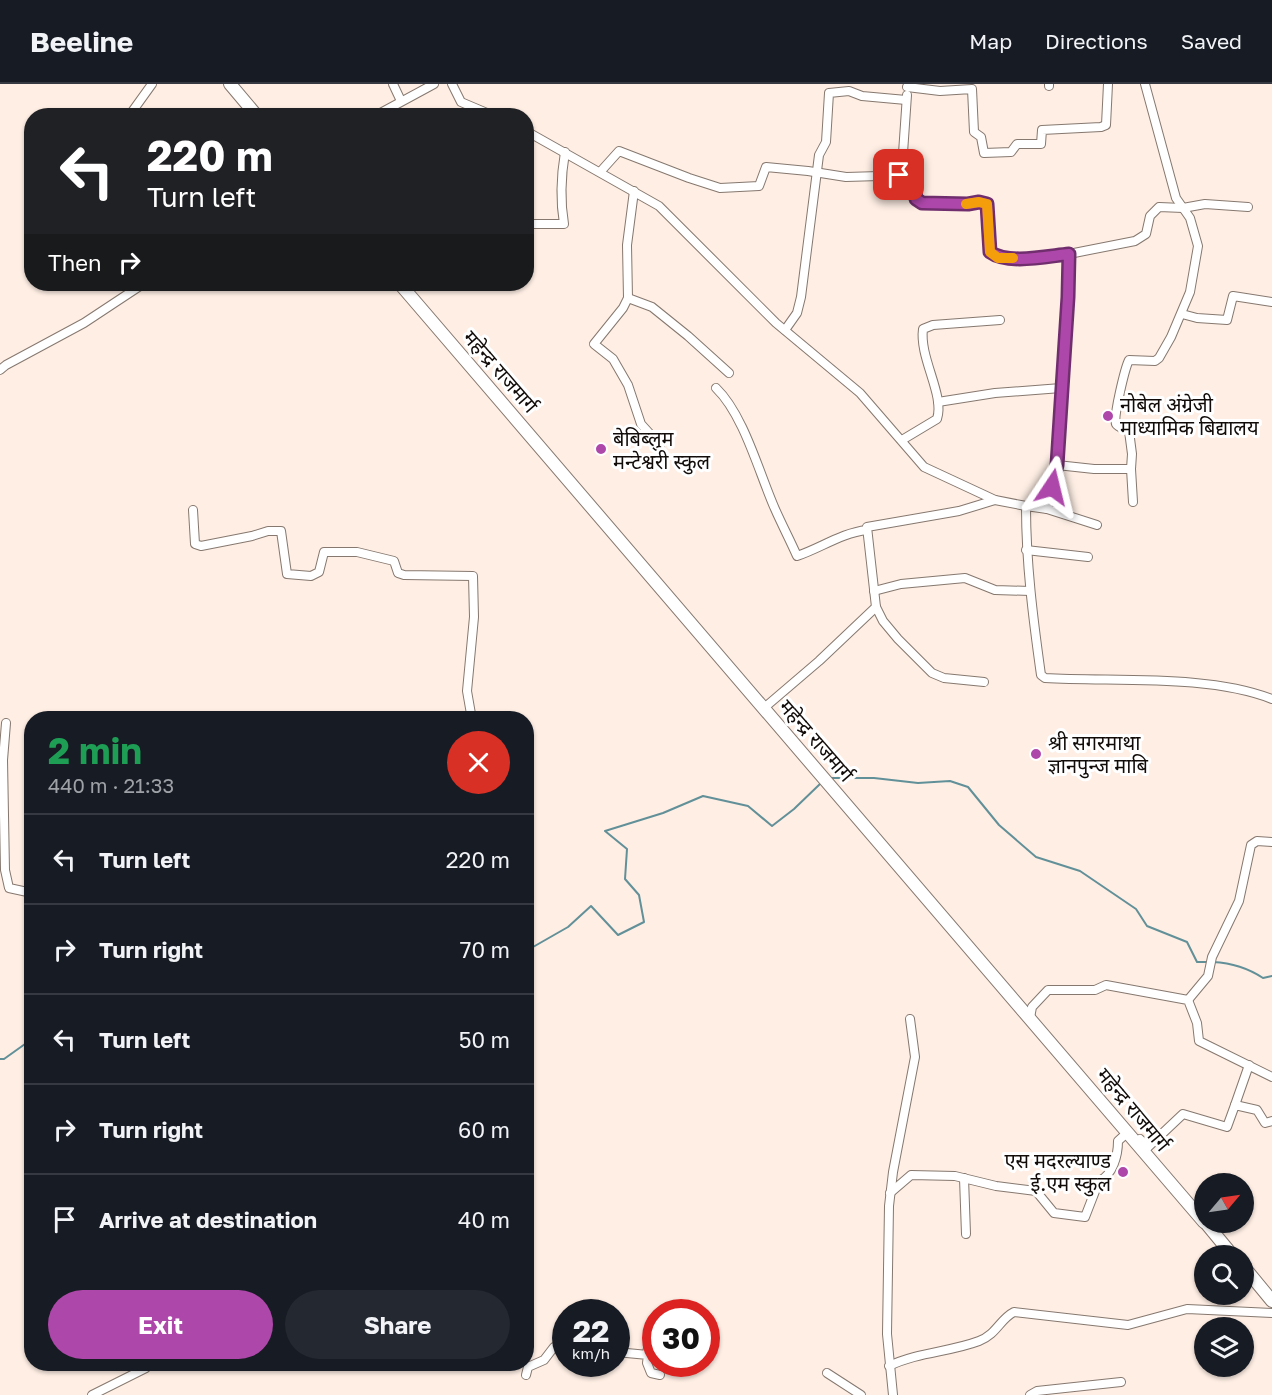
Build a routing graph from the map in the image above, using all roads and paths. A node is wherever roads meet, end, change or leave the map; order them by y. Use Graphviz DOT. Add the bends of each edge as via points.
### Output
graph roads {
  1 [pos="152,84"];
  2 [pos="230,84"];
  3 [pos="393,84"];
  4 [pos="434,84"];
  5 [pos="452,84"];
  6 [pos="1108,84"];
  7 [pos="1144,84"];
  8 [pos="907,86"];
  9 [pos="906,100"];
  10 [pos="401,101"];
  11 [pos="135,108"];
  12 [pos="250,108"];
  13 [pos="389,108"];
  14 [pos="476,108"];
  15 [pos="534,135"];
  16 [pos="565,152"];
  17 [pos="601,171"];
  18 [pos="816,172"];
  19 [pos="899,175"];
  20 [pos="634,191"];
  21 [pos="1248,207"];
  22 [pos="1183,208"];
  23 [pos="534,224"];
  24 [pos="1069,254"];
  25 [pos="132,291"];
  26 [pos="406,291"];
  27 [pos="628,298"];
  28 [pos="1272,302"];
  29 [pos="1182,314"];
  30 [pos="1000,320"];
  31 [pos="784,330"];
  32 [pos="0,370"];
  33 [pos="729,373"];
  34 [pos="716,388"];
  35 [pos="1061,388"];
  36 [pos="938,402"];
  37 [pos="902,440"];
  38 [pos="660,445"];
  39 [pos="1057,465"];
  40 [pos="1131,469"];
  41 [pos="995,500"];
  42 [pos="1133,502"];
  43 [pos="1026,506"];
  44 [pos="1047,509"];
  45 [pos="193,510"];
  46 [pos="1097,525"];
  47 [pos="867,530"];
  48 [pos="1026,550"];
  49 [pos="1088,557"];
  50 [pos="874,591"];
  51 [pos="1029,591"];
  52 [pos="876,607"];
  53 [pos="984,682"];
  54 [pos="1272,699"];
  55 [pos="764,708"];
  56 [pos="470,711"];
  57 [pos="6,723"];
  58 [pos="1272,842"];
  59 [pos="24,891"];
  60 [pos="1188,1000"];
  61 [pos="1030,1018"];
  62 [pos="910,1019"];
  63 [pos="1249,1065"];
  64 [pos="1272,1077"];
  65 [pos="1235,1105"];
  66 [pos="1116,1116"];
  67 [pos="1272,1121"];
  68 [pos="1128,1132"];
  69 [pos="964,1178"];
  70 [pos="890,1193"];
  71 [pos="1194,1209"];
  72 [pos="1214,1233"];
  73 [pos="966,1234"];
  74 [pos="1224,1245"];
  75 [pos="1254,1279"];
  76 [pos="1272,1301"];
  77 [pos="1272,1313"];
  78 [pos="552,1350"];
  79 [pos="534,1364"];
  80 [pos="889,1366"];
  81 [pos="140,1371"];
  82 [pos="527,1371"];
  83 [pos="827,1373"];
  84 [pos="526,1375"];
  85 [pos="1121,1382"];
  86 [pos="92,1395"];
  87 [pos="861,1395"];
  88 [pos="893,1395"];
  89 [pos="1030,1395"];
  1 -- 11 [label="street"];
  2 -- 12 [label="highway"];
  3 -- 10 [label="street"];
  4 -- 10 [label="street"];
  5 -- 14 [label="street" via="461,102"];
  6 -- 8 [label="street" via="1106,125 1042,130 1041,144 1017,144 1011,152 994,153 984,153 981,137 975,132 972,89 940,91"];
  7 -- 22 [label="street" via="1176,198"];
  8 -- 9 [label="street"];
  9 -- 18 [label="street" via="849,91 829,93 826,142"];
  9 -- 19 [label="street"];
  10 -- 13 [label="street"];
  15 -- 16 [label="street"];
  16 -- 17 [label="street"];
  16 -- 23 [label="street" via="561,207 564,224"];
  17 -- 18 [label="street" via="619,151 720,188 759,186 766,167"];
  17 -- 20 [label="street"];
  18 -- 19 [label="street" via="846,177"];
  18 -- 31 [label="street" via="801,297 797,313"];
  19 -- 24 [label="street" via="913,175 916,199 922,203 987,204 990,252 998,258"];
  20 -- 27 [label="street" via="627,244"];
  20 -- 31 [label="street" via="659,206"];
  21 -- 22 [label="street" via="1205,204"];
  22 -- 24 [label="street" via="1159,207 1150,216 1146,234 1135,242"];
  22 -- 29 [label="street" via="1198,246"];
  24 -- 35 [label="street"];
  25 -- 32 [label="street"];
  26 -- 55 [label="highway, महेन्द्र राजमार्ग"];
  27 -- 33 [label="street" via="652,307"];
  27 -- 38 [label="street" via="594,344 613,359 628,385 641,424"];
  28 -- 29 [label="street" via="1233,296 1227,320"];
  29 -- 40 [label="street" via="1159,358 1133,359 1127,364 1116,421 1129,431"];
  30 -- 36 [label="street" via="923,329 926,361"];
  31 -- 37 [label="street" via="860,393"];
  34 -- 47 [label="street" via="727,398 797,556 851,531"];
  35 -- 36 [label="street"];
  35 -- 39 [label="street"];
  36 -- 37 [label="street" via="937,419"];
  37 -- 41 [label="street" via="924,467"];
  39 -- 40 [label="street"];
  39 -- 44 [label="street"];
  40 -- 42 [label="street"];
  41 -- 43 [label="street"];
  41 -- 47 [label="street"];
  43 -- 44 [label="street"];
  43 -- 48 [label="street"];
  44 -- 46 [label="street"];
  45 -- 56 [label="street" via="195,544 201,546 280,531 287,574 311,576 319,572 324,552 357,552 394,561 398,573 404,575 473,576 474,617 467,691"];
  47 -- 50 [label="street"];
  48 -- 49 [label="street"];
  48 -- 51 [label="street"];
  50 -- 51 [label="street" via="901,584 965,578 995,590"];
  50 -- 52 [label="street"];
  51 -- 54 [label="street" via="1043,678 1191,683 1234,688"];
  52 -- 53 [label="street" via="898,639 932,673"];
  52 -- 55 [label="street"];
  55 -- 61 [label="highway, महेन्द्र राजमार्ग"];
  57 -- 59 [label="street" via="5,870 9,888"];
  58 -- 60 [label="street" via="1251,844 1239,901 1212,957 1208,976"];
  60 -- 61 [label="street" via="1106,985 1095,990 1048,990 1032,1007"];
  60 -- 63 [label="street" via="1199,1041"];
  61 -- 66 [label="highway, महेन्द्र राजमार्ग"];
  62 -- 70 [label="street" via="915,1057"];
  63 -- 64 [label="street"];
  63 -- 65 [label="street"];
  65 -- 66 [label="street" via="1227,1127 1183,1114 1148,1147"];
  65 -- 67 [label="street" via="1257,1110 1265,1123"];
  66 -- 68 [label="highway, महेन्द्र राजमार्ग"];
  68 -- 69 [label="street" via="1118,1141 1118,1156 1099,1181 1085,1217 1054,1213 1036,1191"];
  68 -- 71 [label="highway, महेन्द्र राजमार्ग"];
  69 -- 70 [label="street" via="911,1175"];
  69 -- 73 [label="street"];
  70 -- 80 [label="street"];
  72 -- 74 [label="highway, महेन्द्र राजमार्ग"];
  75 -- 76 [label="highway"];
  77 -- 80 [label="street" via="1187,1309 1128,1325 1014,1312 991,1335 979,1341 910,1357"];
  78 -- 79 [label="street"];
  80 -- 88 [label="street"];
  81 -- 86 [label="street"];
  82 -- 84 [label="street"];
  83 -- 87 [label="street"];
  85 -- 89 [label="street" via="1036,1391"];
}
